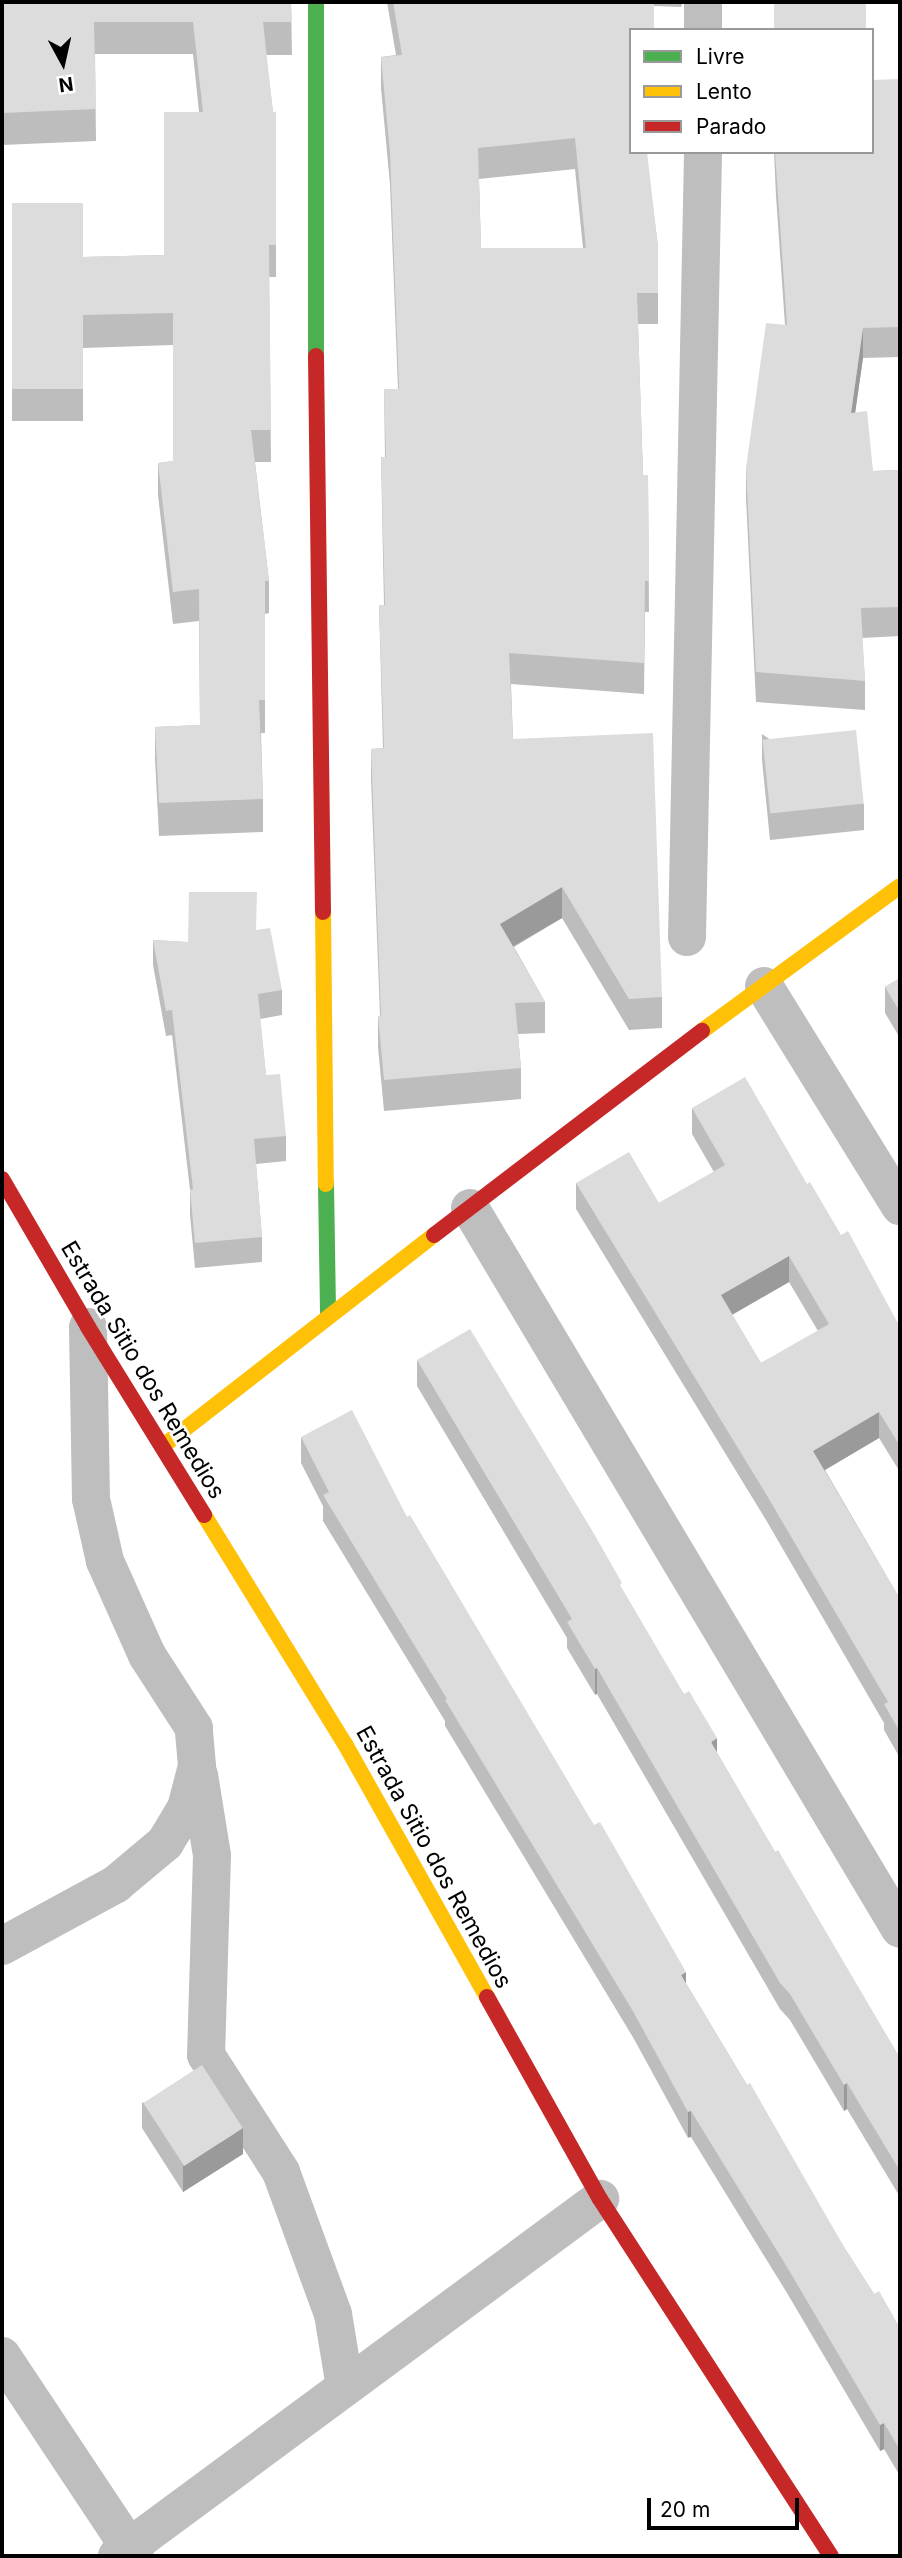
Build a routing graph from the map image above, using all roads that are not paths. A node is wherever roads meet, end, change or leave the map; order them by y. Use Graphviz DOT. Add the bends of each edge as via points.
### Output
graph roads {
  1 [pos="316,2"];
  2 [pos="703,2"];
  3 [pos="703,28"];
  4 [pos="703,154"];
  5 [pos="900,886"];
  6 [pos="687,937"];
  7 [pos="764,986"];
  8 [pos="2,1179"];
  9 [pos="900,1206"];
  10 [pos="470,1208"];
  11 [pos="328,1316"];
  12 [pos="88,1328"];
  13 [pos="163,1446"];
  14 [pos="197,1766"];
  15 [pos="900,1929"];
  16 [pos="2,1946"];
  17 [pos="600,2199"];
  18 [pos="2,2356"];
  19 [pos="345,2387"];
  20 [pos="127,2553"];
  21 [pos="831,2556"];
  1 -- 11 [label="street"];
  2 -- 3 [label="street"];
  4 -- 6 [label="street"];
  5 -- 7 [label="street"];
  7 -- 9 [label="street"];
  7 -- 10 [label="street"];
  8 -- 12 [label="street, Estrada Sitio dos Remedios"];
  10 -- 11 [label="street"];
  10 -- 15 [label="street"];
  11 -- 13 [label="street"];
  12 -- 13 [label="street, Estrada Sitio dos Remedios"];
  12 -- 14 [label="street" via="91,1499 105,1561 147,1654 194,1728"];
  13 -- 17 [label="street, Estrada Sitio dos Remedios" via="345,1744"];
  14 -- 16 [label="street" via="186,1808 165,1843 116,1884"];
  14 -- 19 [label="street" via="212,1856 206,2054 281,2172 333,2315"];
  17 -- 19 [label="street"];
  17 -- 21 [label="street, Estrada Sitio dos Remedios"];
  18 -- 20 [label="street"];
  19 -- 20 [label="street"];
}
